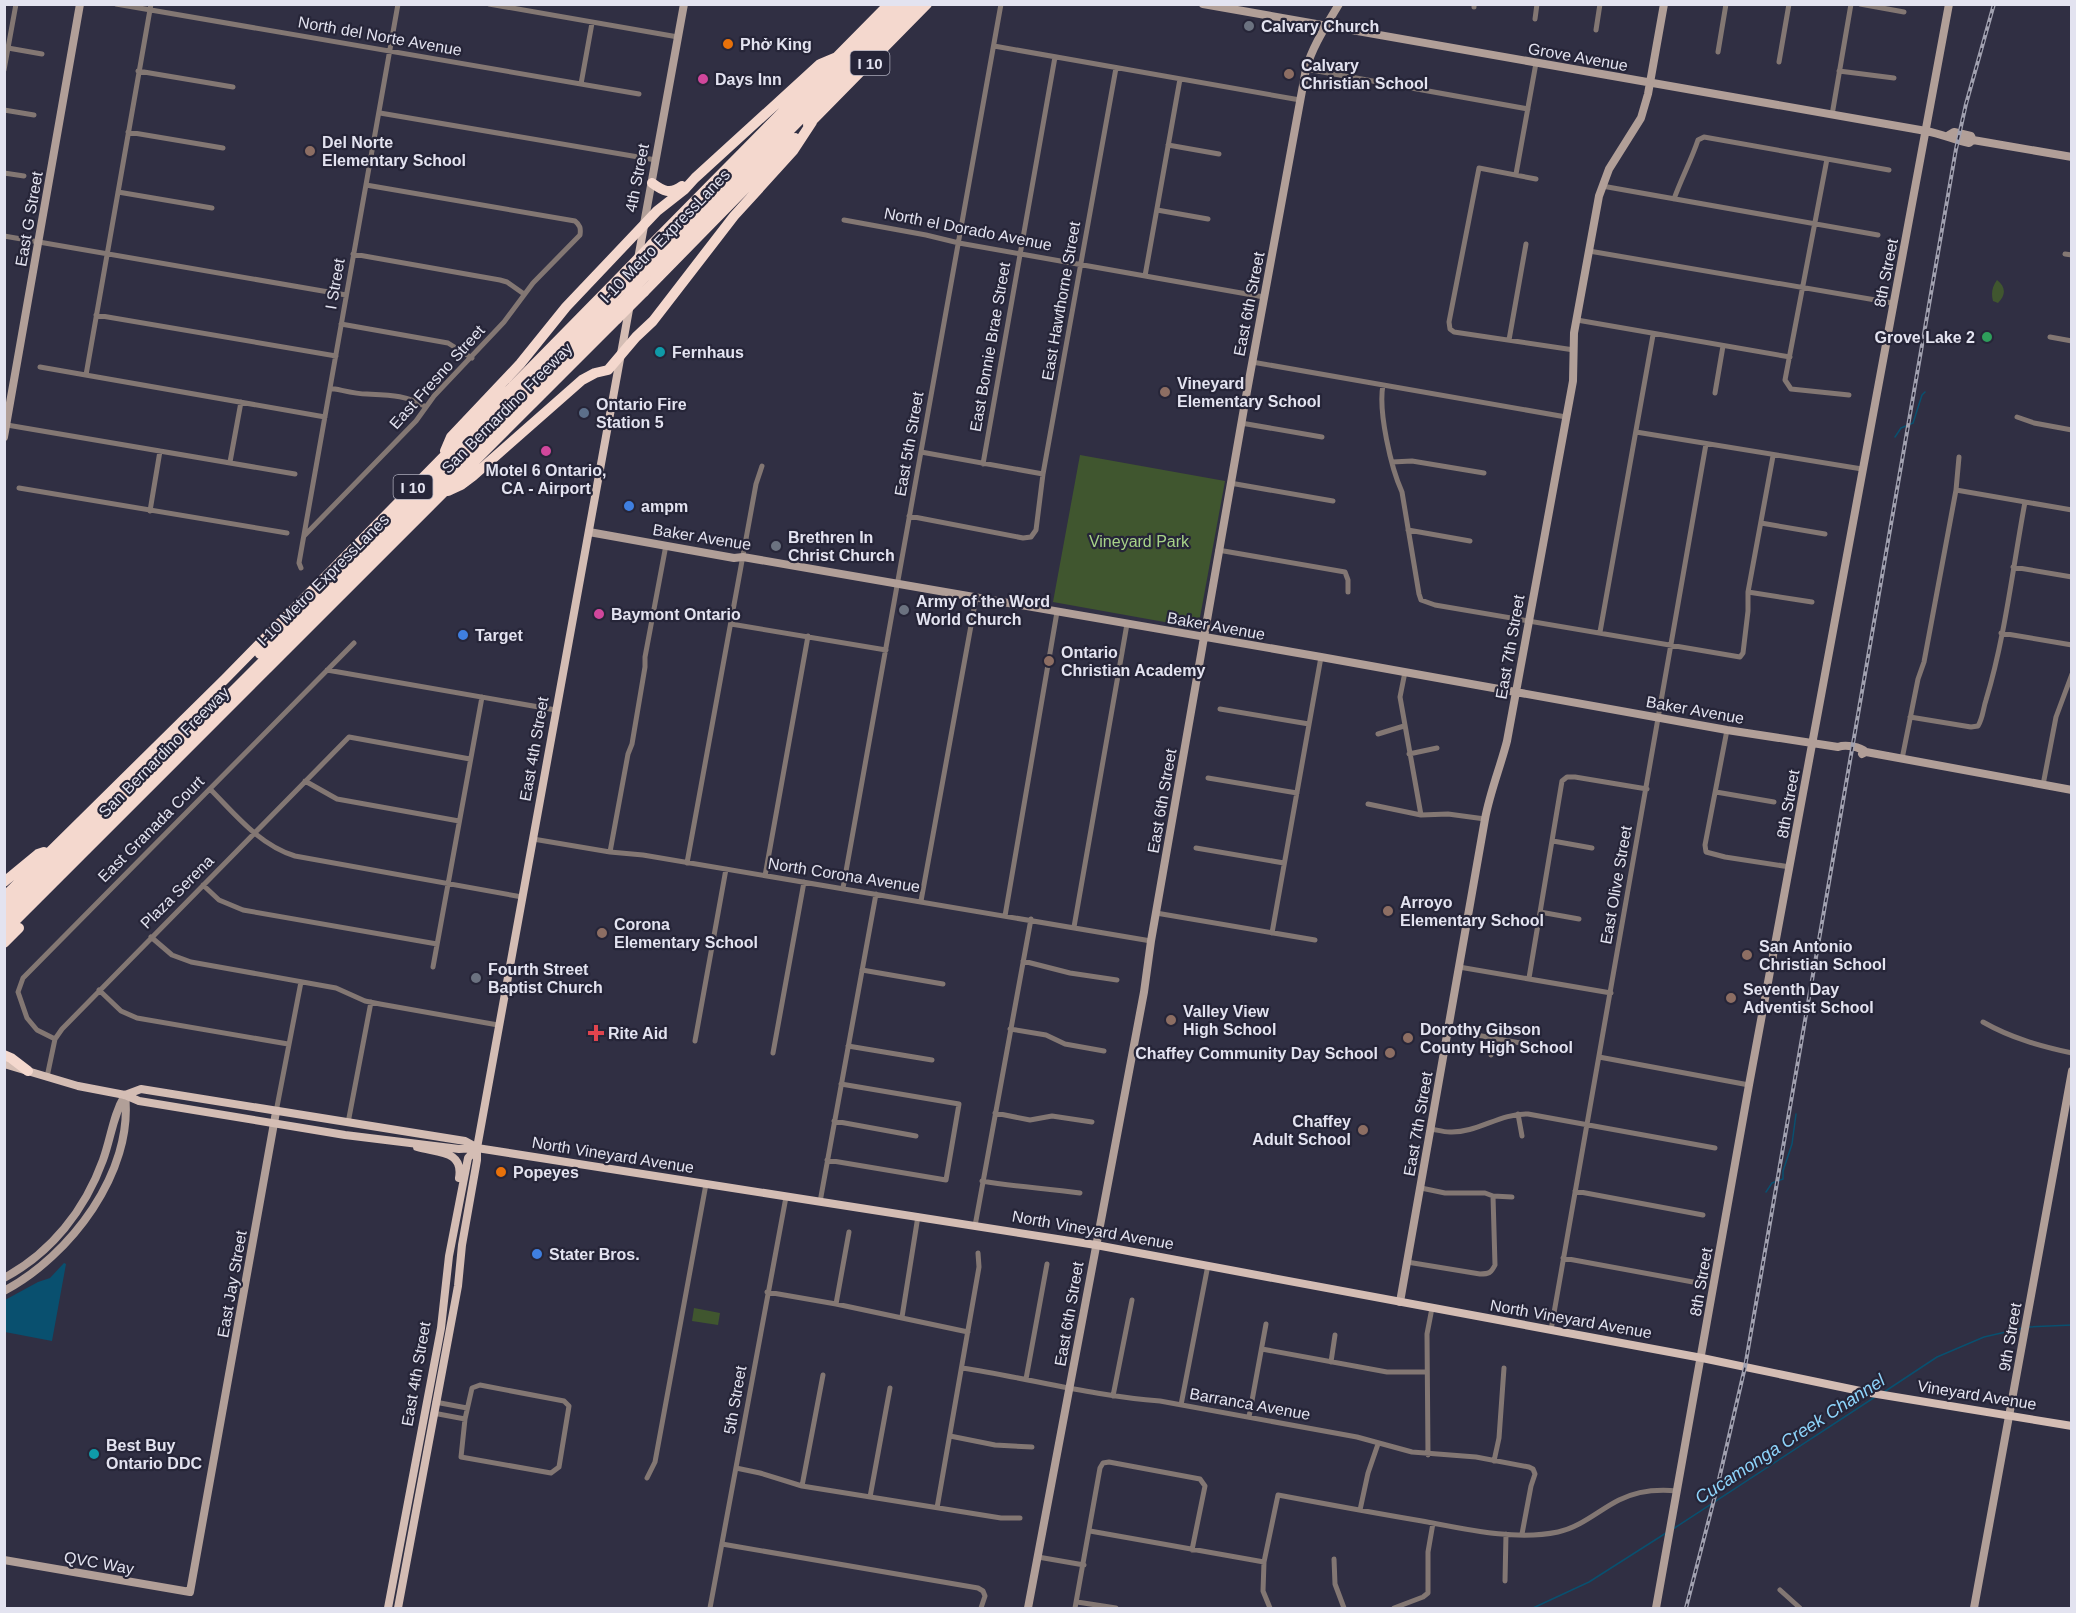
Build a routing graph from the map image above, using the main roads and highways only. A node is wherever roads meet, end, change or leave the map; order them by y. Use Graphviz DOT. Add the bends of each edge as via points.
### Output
graph roads {
  1 [pos="889,4"];
  2 [pos="902,4"];
  3 [pos="914,4"];
  4 [pos="927,4"];
  5 [pos="839,56"];
  6 [pos="812,122"];
  7 [pos="695,178"];
  8 [pos="652,183"];
  9 [pos="644,225"];
  10 [pos="621,356"];
  11 [pos="441,458"];
  12 [pos="440,495"];
  13 [pos="52,849"];
  14 [pos="64,873"];
  15 [pos="4,882"];
  16 [pos="4,897"];
  17 [pos="4,909"];
  18 [pos="4,920"];
  19 [pos="4,933"];
  20 [pos="4,943"];
  21 [pos="4,1055"];
  22 [pos="4,1064"];
  23 [pos="28,1071"];
  24 [pos="124,1095"];
  25 [pos="397,1130"];
  26 [pos="345,1135"];
  27 [pos="409,1142"];
  28 [pos="477,1148"];
  29 [pos="450,1248"];
  30 [pos="1702,1358"];
  31 [pos="2072,1426"];
  32 [pos="388,1608"];
  33 [pos="398,1608"];
  1 -- 5 [label="highway, San Bernardino Freeway / I 10"];
  2 -- 17 [label="highway, I-10 Metro ExpressLanes, bridge"];
  3 -- 18 [label="highway, I-10 Metro ExpressLanes, bridge"];
  4 -- 6 [label="highway, San Bernardino Freeway / I 10"];
  5 -- 7 [label="highway" via="820,64"];
  5 -- 11 [label="highway, San Bernardino Freeway / I 10, bridge"];
  6 -- 10 [label="highway" via="793,151 734,216 660,314"];
  6 -- 12 [label="highway, San Bernardino Freeway / I 10, bridge"];
  7 -- 8 [label="highway" via="670,192"];
  7 -- 9 [label="highway"];
  9 -- 10 [label="main road, 4th Street"];
  9 -- 11 [label="highway" via="451,437"];
  10 -- 12 [label="highway" via="608,370 582,380 461,485"];
  10 -- 28 [label="main road, East 4th Street"];
  11 -- 13 [label="highway, San Bernardino Freeway / I 10" via="213,692"];
  12 -- 14 [label="highway, San Bernardino Freeway / I 10"];
  13 -- 15 [label="highway" via="38,854"];
  13 -- 16 [label="highway, San Bernardino Freeway / I 10"];
  14 -- 19 [label="highway, San Bernardino Freeway / I 10"];
  14 -- 20 [label="highway" via="47,898"];
  21 -- 23 [label="highway"];
  22 -- 23 [label="main road, North Vineyard Avenue"];
  23 -- 24 [label="main road, North Vineyard Avenue"];
  24 -- 25 [label="main road, North Vineyard Avenue" via="141,1089"];
  24 -- 26 [label="main road, North Vineyard Avenue" via="139,1101"];
  25 -- 26 [label="main road" via="388,1134 356,1131"];
  25 -- 28 [label="main road, North Vineyard Avenue" via="465,1141"];
  26 -- 27 [label="main road, North Vineyard Avenue"];
  27 -- 28 [label="main road, North Vineyard Avenue"];
  27 -- 29 [label="main road" via="417,1148 455,1156 459,1161"];
  28 -- 29 [label="main road, East 4th Street" via="468,1158"];
  28 -- 30 [label="main road, North Vineyard Avenue" via="1096,1245"];
  28 -- 33 [label="main road, East 4th Street" via="461,1266"];
  29 -- 32 [label="main road, East 4th Street" via="441,1328"];
  30 -- 31 [label="main road, Vineyard Avenue" via="1865,1392"];
}
